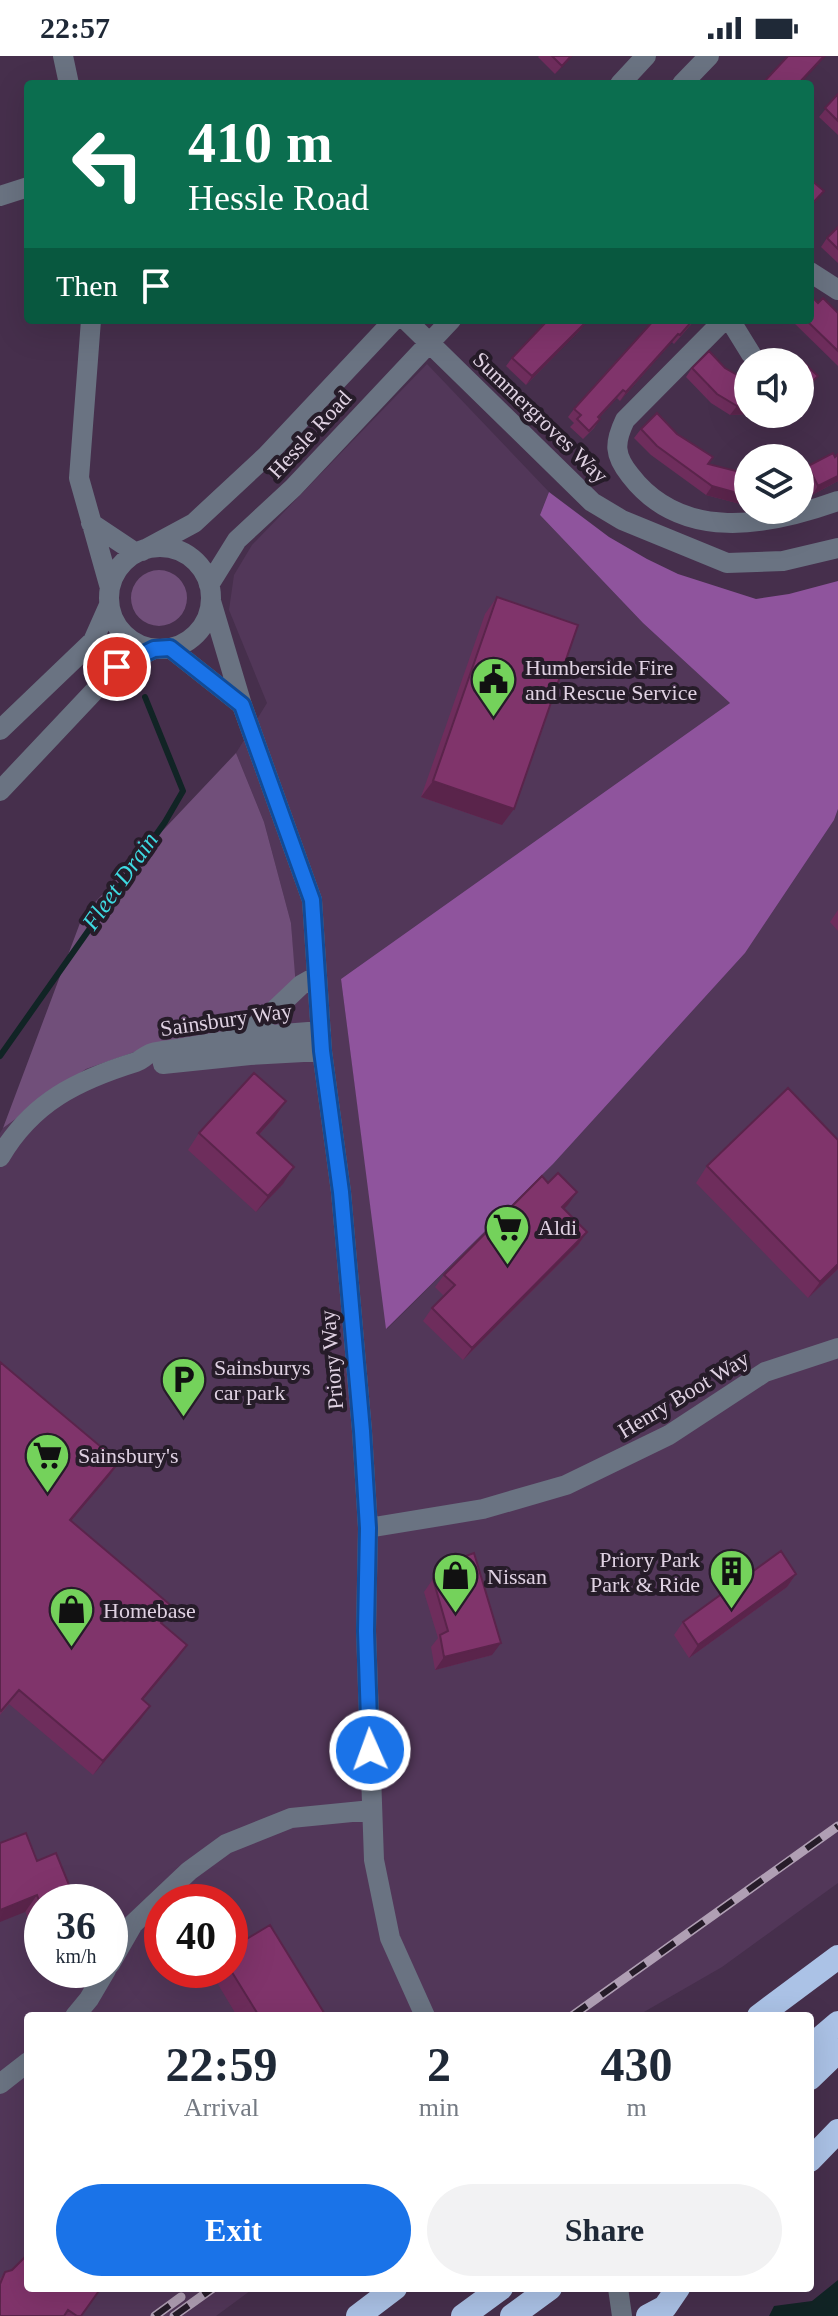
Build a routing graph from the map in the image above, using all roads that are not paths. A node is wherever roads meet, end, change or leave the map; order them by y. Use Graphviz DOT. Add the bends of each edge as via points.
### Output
graph roads {
  1 [pos="63,56"];
  2 [pos="646,56"];
  3 [pos="709,56"];
  4 [pos="68,80"];
  5 [pos="624,80"];
  6 [pos="686,80"];
  7 [pos="24,188"];
  8 [pos="0,196"];
  9 [pos="814,275"];
  10 [pos="838,290"];
  11 [pos="91,324"];
  12 [pos="390,324"];
  13 [pos="410,324"];
  14 [pos="447,324"];
  15 [pos="720,324"];
  16 [pos="732,324"];
  17 [pos="428,342"];
  18 [pos="747,348"];
  19 [pos="838,501"];
  20 [pos="814,508"];
  21 [pos="91,523"];
  22 [pos="734,523"];
  23 [pos="838,548"];
  24 [pos="139,552"];
  25 [pos="210,593"];
  26 [pos="110,597"];
  27 [pos="162,649"];
  28 [pos="242,705"];
  29 [pos="0,730"];
  30 [pos="0,791"];
  31 [pos="317,976"];
  32 [pos="222,1040"];
  33 [pos="322,1041"];
  34 [pos="140,1061"];
  35 [pos="0,1157"];
  36 [pos="838,1348"];
  37 [pos="368,1528"];
  38 [pos="372,1810"];
  39 [pos="128,1933"];
  40 [pos="838,1957"];
  41 [pos="95,1988"];
  42 [pos="78,2012"];
  43 [pos="423,2012"];
  44 [pos="764,2012"];
  45 [pos="838,2023"];
  46 [pos="814,2044"];
  47 [pos="838,2051"];
  48 [pos="24,2065"];
  49 [pos="814,2074"];
  50 [pos="4,2080"];
  51 [pos="838,2131"];
  52 [pos="814,2156"];
  53 [pos="390,2292"];
  54 [pos="496,2292"];
  55 [pos="545,2292"];
  56 [pos="619,2292"];
  57 [pos="675,2292"];
  58 [pos="358,2316"];
  59 [pos="463,2316"];
  60 [pos="512,2316"];
  61 [pos="622,2316"];
  62 [pos="648,2316"];
  1 -- 4 [label="street"];
  2 -- 5 [label="street"];
  3 -- 6 [label="street"];
  7 -- 8 [label="street"];
  9 -- 10 [label="street"];
  11 -- 21 [label="street" via="79,478"];
  12 -- 24 [label="street, Hessle Road" via="204,514"];
  13 -- 17 [label="street, Summergroves Way"];
  14 -- 17 [label="street, Hessle Road"];
  15 -- 22 [label="street" via="625,420 617,437 620,463 646,492 701,522"];
  16 -- 18 [label="street"];
  17 -- 23 [label="street, Summergroves Way" via="592,502 622,520 727,563 783,561"];
  17 -- 25 [label="street, Hessle Road" via="293,488 237,540"];
  19 -- 20 [label="street"];
  21 -- 24 [label="street"];
  21 -- 26 [label="street"];
  24 -- 25 [label="street" via="159,547 183,554 202,570"];
  24 -- 26 [label="street" via="115,574"];
  25 -- 27 [label="street" via="207,618 198,632"];
  25 -- 28 [label="street, Priory Way"];
  26 -- 27 [label="street" via="114,622 124,635 138,645"];
  26 -- 29 [label="street" via="93,641"];
  27 -- 28 [label="street"];
  27 -- 30 [label="street" via="117,667"];
  28 -- 31 [label="street, Priory Way" via="312,900"];
  31 -- 32 [label="street" via="262,1022"];
  31 -- 33 [label="street, Priory Way"];
  32 -- 33 [label="street, Sainsbury Way"];
  32 -- 34 [label="street, Sainsbury Way" via="149,1054"];
  33 -- 34 [label="street, Sainsbury Way" via="250,1055 165,1064"];
  33 -- 37 [label="street, Priory Way" via="341,1192"];
  34 -- 35 [label="street, Sainsbury Way" via="71,1086 22,1124"];
  36 -- 37 [label="street, Henry Boot Way" via="765,1372 669,1435 566,1485 483,1509"];
  37 -- 38 [label="street, Priory Way"];
  38 -- 39 [label="street" via="291,1818 226,1844 189,1871"];
  38 -- 43 [label="street, Priory Way" via="374,1860 390,1938"];
  40 -- 44 [label="highway"];
  41 -- 42 [label="street"];
  45 -- 46 [label="highway"];
  47 -- 49 [label="highway"];
  48 -- 50 [label="street"];
  51 -- 52 [label="highway"];
  53 -- 58 [label="highway"];
  54 -- 59 [label="highway"];
  55 -- 60 [label="highway"];
  56 -- 61 [label="street"];
  57 -- 62 [label="highway" via="665,2307"];
}
